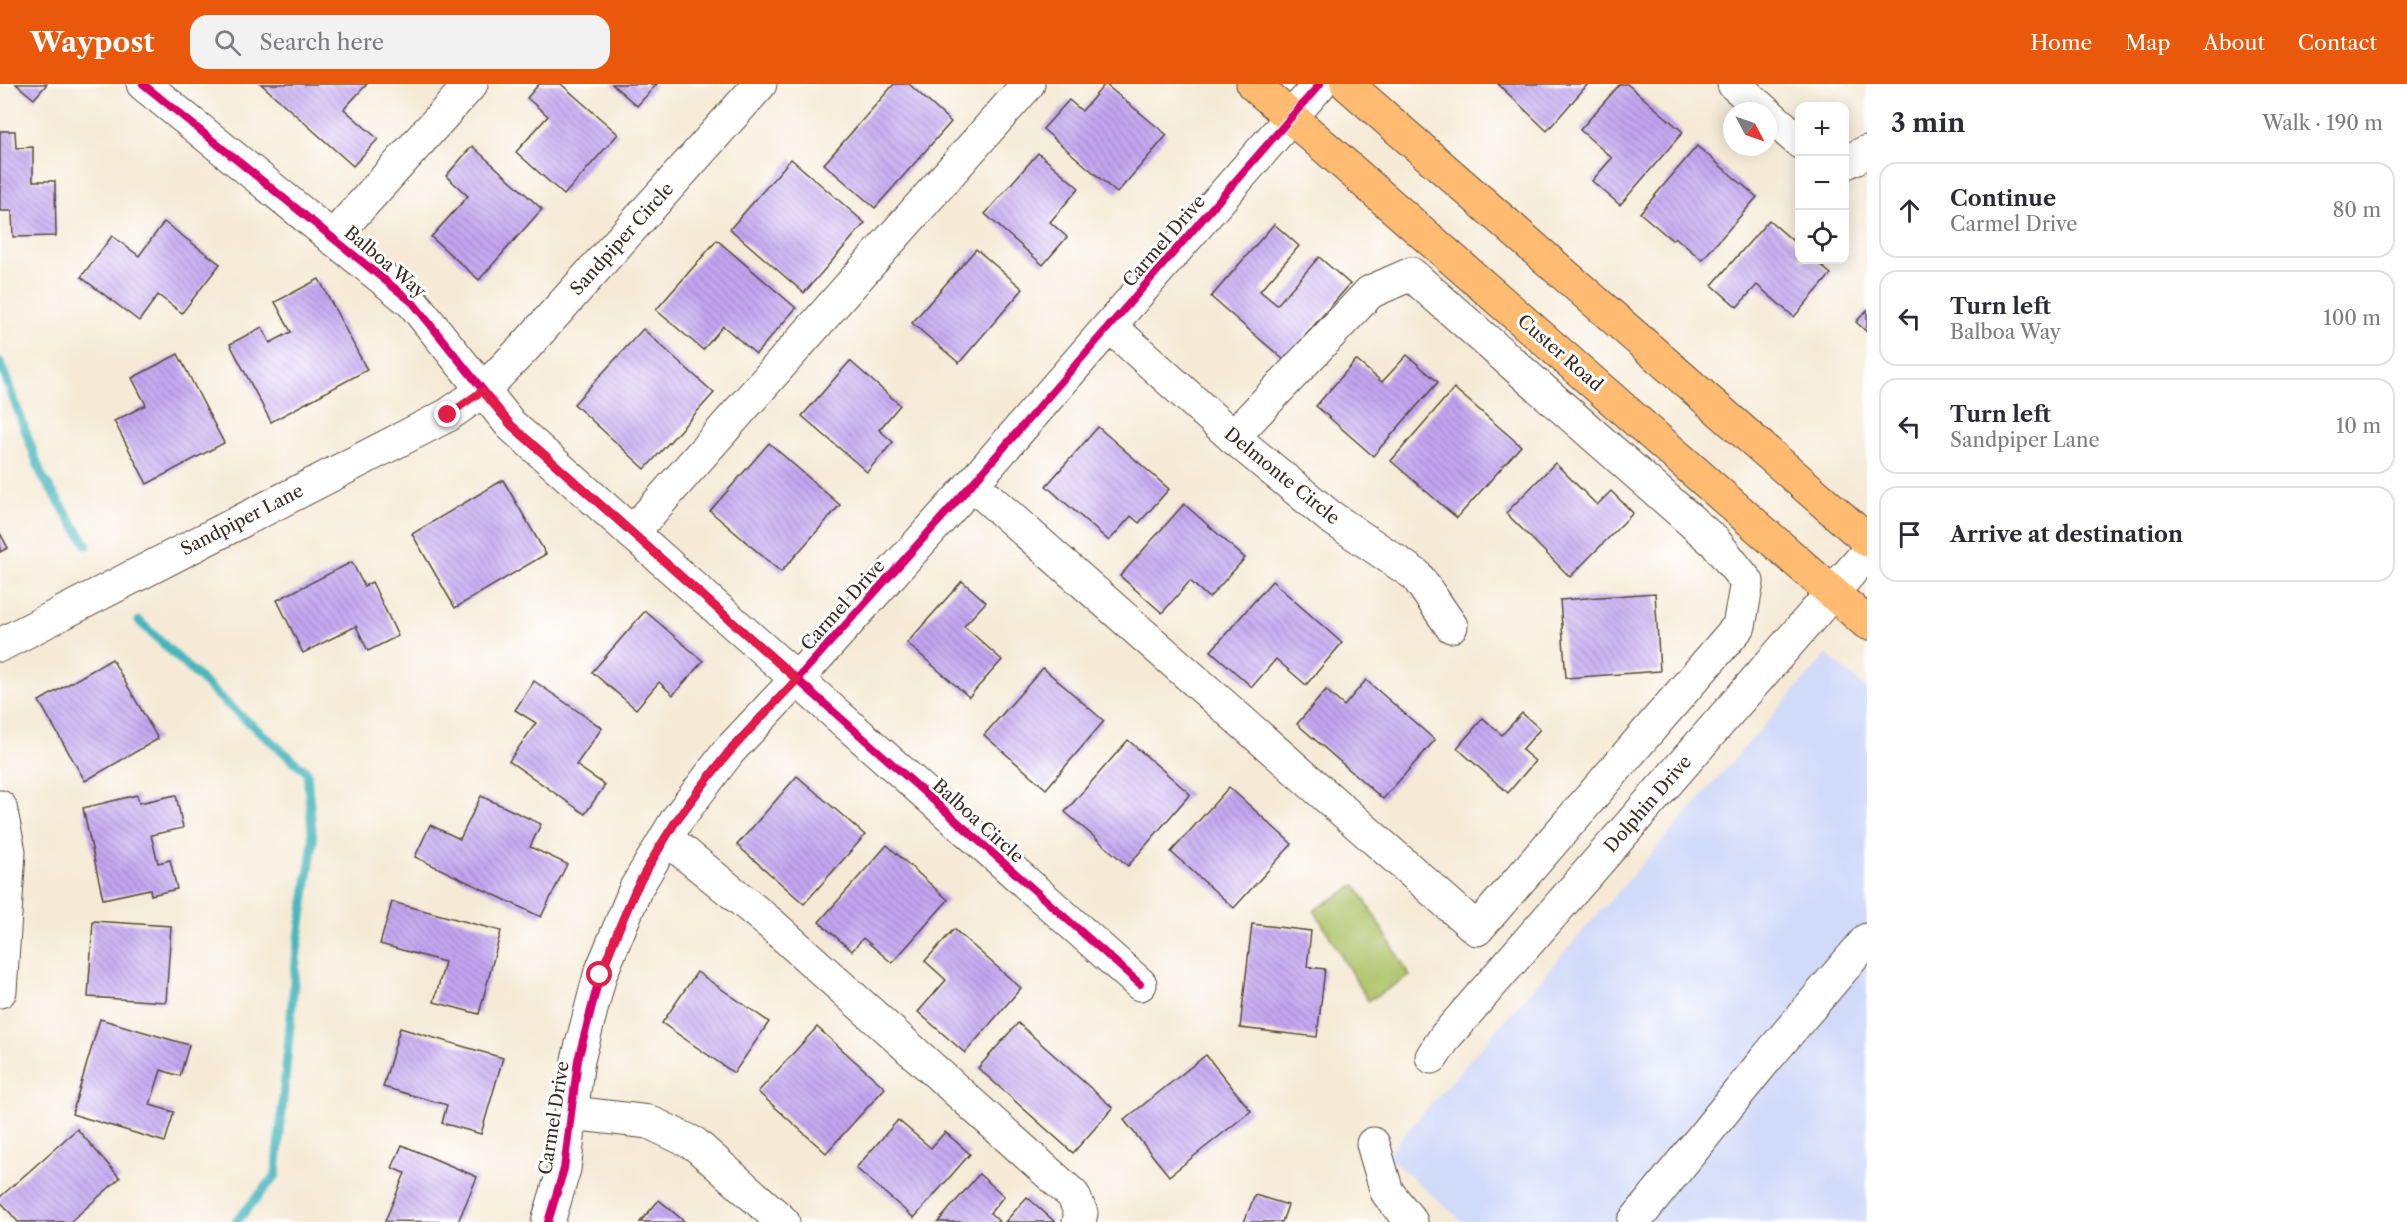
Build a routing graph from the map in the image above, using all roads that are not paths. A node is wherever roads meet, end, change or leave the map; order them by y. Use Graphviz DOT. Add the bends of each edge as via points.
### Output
graph roads {
  1 [pos="143,84"];
  2 [pos="471,84"];
  3 [pos="760,84"];
  4 [pos="1029,84"];
  5 [pos="1253,84"];
  6 [pos="1320,84"];
  7 [pos="1347,84"];
  8 [pos="1734,84"];
  9 [pos="1754,102"];
  10 [pos="1291,118"];
  11 [pos="1777,122"];
  12 [pos="1795,138"];
  13 [pos="332,238"];
  14 [pos="1110,326"];
  15 [pos="482,391"];
  16 [pos="1233,438"];
  17 [pos="972,484"];
  18 [pos="632,533"];
  19 [pos="1867,540"];
  20 [pos="1867,553"];
  21 [pos="1832,592"];
  22 [pos="1867,623"];
  23 [pos="1451,626"];
  24 [pos="0,645"];
  25 [pos="797,680"];
  26 [pos="0,807"];
  27 [pos="666,838"];
  28 [pos="3,893"];
  29 [pos="1867,940"];
  30 [pos="1140,984"];
  31 [pos="0,991"];
  32 [pos="1432,1057"];
  33 [pos="572,1113"];
  34 [pos="1373,1144"];
  35 [pos="548,1222"];
  36 [pos="783,1222"];
  37 [pos="1079,1222"];
  38 [pos="1411,1222"];
  39 [pos="1634,1222"];
  1 -- 13 [label="street, Balboa Way"];
  2 -- 13 [label="street"];
  3 -- 15 [label="street, Sandpiper Circle"];
  4 -- 18 [label="street"];
  5 -- 10 [label="main road, Custer Road"];
  6 -- 10 [label="street, Carmel Drive"];
  7 -- 19 [label="main road"];
  8 -- 9 [label="street"];
  10 -- 14 [label="street, Carmel Drive"];
  10 -- 21 [label="main road, Custer Road"];
  11 -- 12 [label="street"];
  13 -- 15 [label="street, Balboa Way" via="413,303"];
  14 -- 16 [label="street, Delmonte Circle"];
  14 -- 17 [label="street, Carmel Drive"];
  15 -- 18 [label="street, Balboa Way" via="511,425"];
  15 -- 24 [label="street, Sandpiper Lane" via="448,415"];
  16 -- 17 [label="street" via="1370,292 1411,274 1715,542 1747,582 1739,626 1477,928"];
  16 -- 23 [label="street, Delmonte Circle" via="1329,516 1416,575"];
  17 -- 25 [label="street, Carmel Drive"];
  18 -- 25 [label="street, Balboa Way"];
  20 -- 21 [label="street, Dolphin Drive"];
  21 -- 22 [label="main road, Custer Road"];
  21 -- 32 [label="street, Dolphin Drive" via="1446,1035"];
  25 -- 27 [label="street, Carmel Drive" via="729,751"];
  25 -- 30 [label="street, Balboa Circle"];
  26 -- 28 [label="street" via="9,852"];
  27 -- 33 [label="street, Carmel Drive" via="636,888 600,975 578,1060"];
  27 -- 37 [label="street" via="771,924 1073,1195 1081,1213"];
  28 -- 31 [label="street"];
  29 -- 39 [label="street"];
  33 -- 35 [label="street, Carmel Drive" via="564,1169"];
  33 -- 36 [label="street" via="649,1122 696,1144"];
  34 -- 38 [label="street" via="1387,1192"];
}
